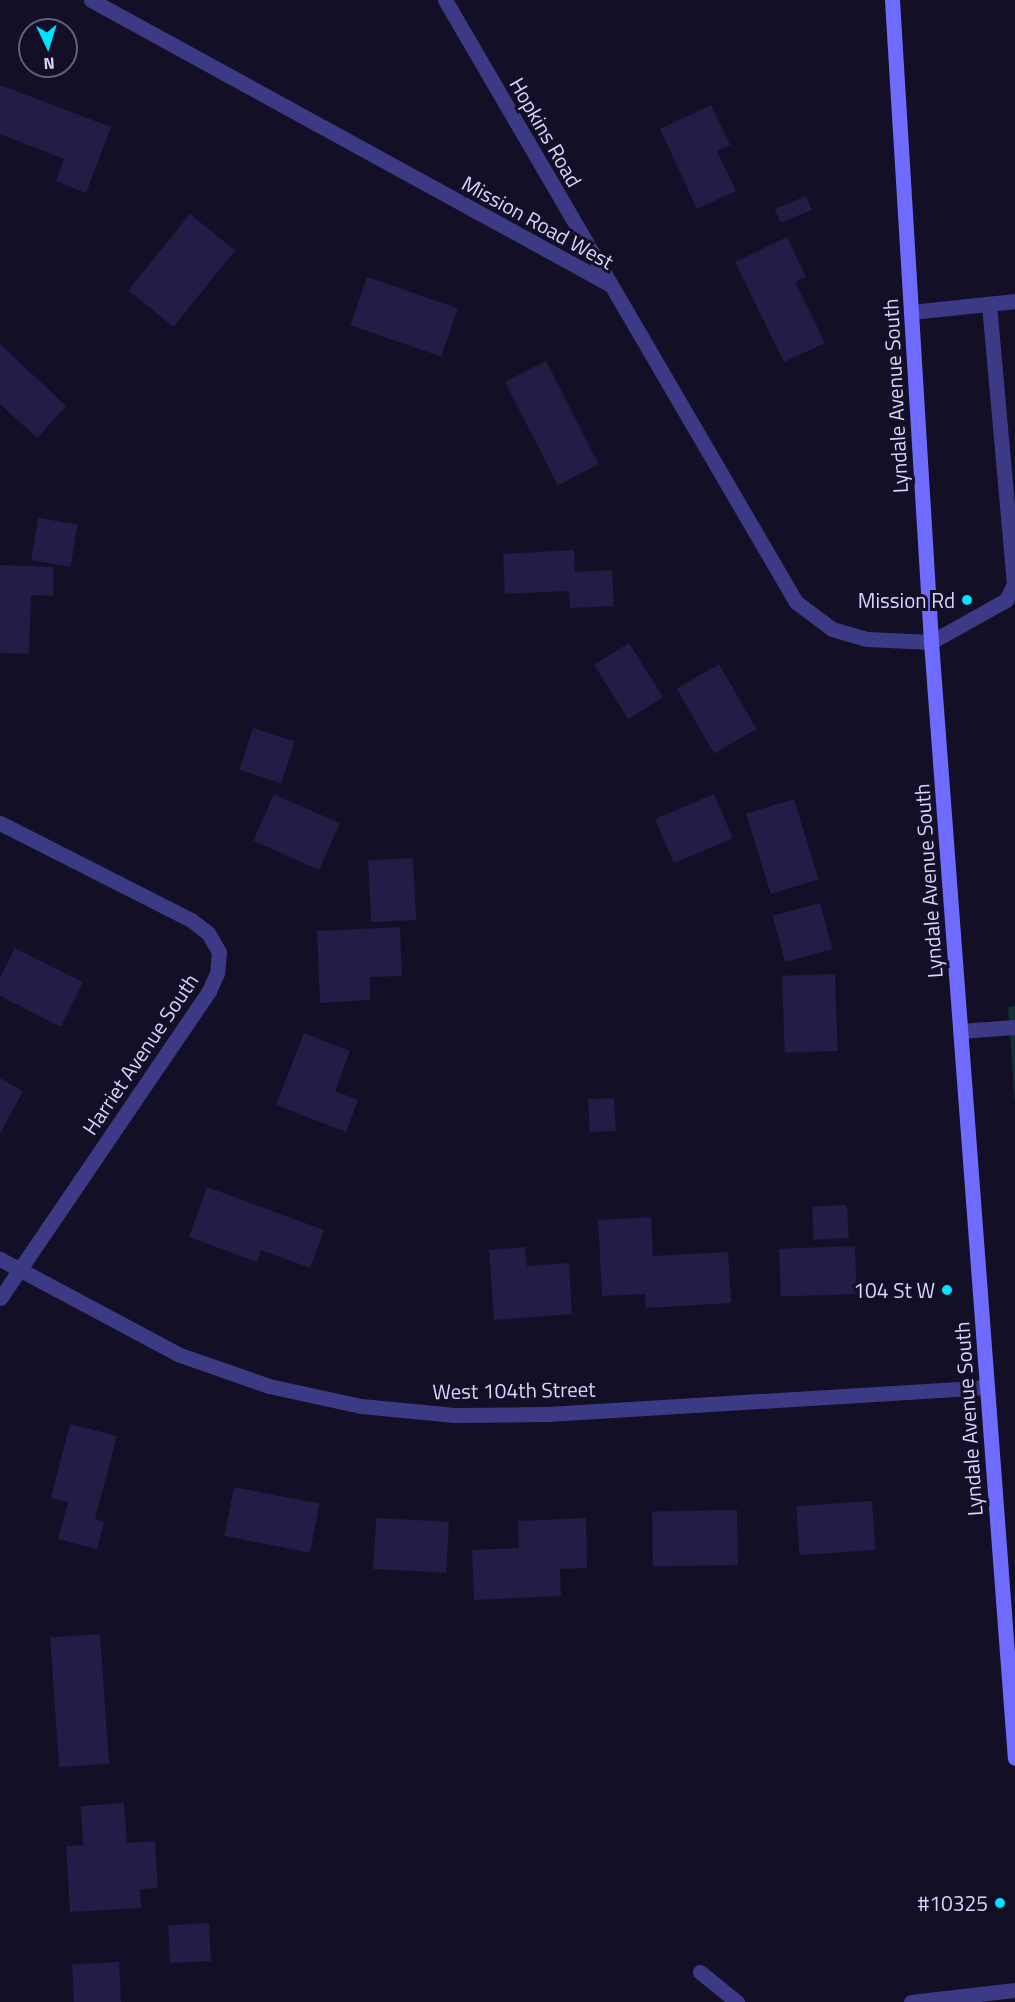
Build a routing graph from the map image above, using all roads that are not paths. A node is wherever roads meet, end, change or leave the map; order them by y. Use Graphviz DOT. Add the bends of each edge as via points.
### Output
graph roads {
  1 [pos="91,0"];
  2 [pos="445,0"];
  3 [pos="892,0"];
  4 [pos="611,285"];
  5 [pos="1015,301"];
  6 [pos="989,304"];
  7 [pos="911,312"];
  8 [pos="931,642"];
  9 [pos="0,823"];
  10 [pos="1015,1027"];
  11 [pos="960,1031"];
  12 [pos="0,1259"];
  13 [pos="20,1270"];
  14 [pos="0,1298"];
  15 [pos="987,1387"];
  16 [pos="1015,1758"];
  17 [pos="700,1972"];
  18 [pos="1015,1990"];
  19 [pos="737,2002"];
  20 [pos="911,2002"];
  1 -- 4 [label="street, Mission Road West"];
  2 -- 4 [label="street, Hopkins Road"];
  3 -- 7 [label="street, Lyndale Avenue South"];
  4 -- 8 [label="street, Mission Road West" via="796,602 832,629 867,639"];
  5 -- 6 [label="street"];
  6 -- 7 [label="street"];
  6 -- 8 [label="street" via="1014,584 1006,600"];
  7 -- 8 [label="street, Lyndale Avenue South"];
  8 -- 11 [label="street, Lyndale Avenue South"];
  9 -- 13 [label="street, Harriet Avenue South" via="191,920 208,933 219,952 218,973 209,992"];
  10 -- 11 [label="street"];
  11 -- 15 [label="street, Lyndale Avenue South"];
  12 -- 13 [label="street, West 104th Street"];
  13 -- 14 [label="street, Harriet Avenue South"];
  13 -- 15 [label="street, West 104th Street" via="180,1355 269,1386 361,1406 455,1415 548,1414"];
  15 -- 16 [label="street, Lyndale Avenue South"];
  17 -- 19 [label="street"];
  18 -- 20 [label="street"];
}
